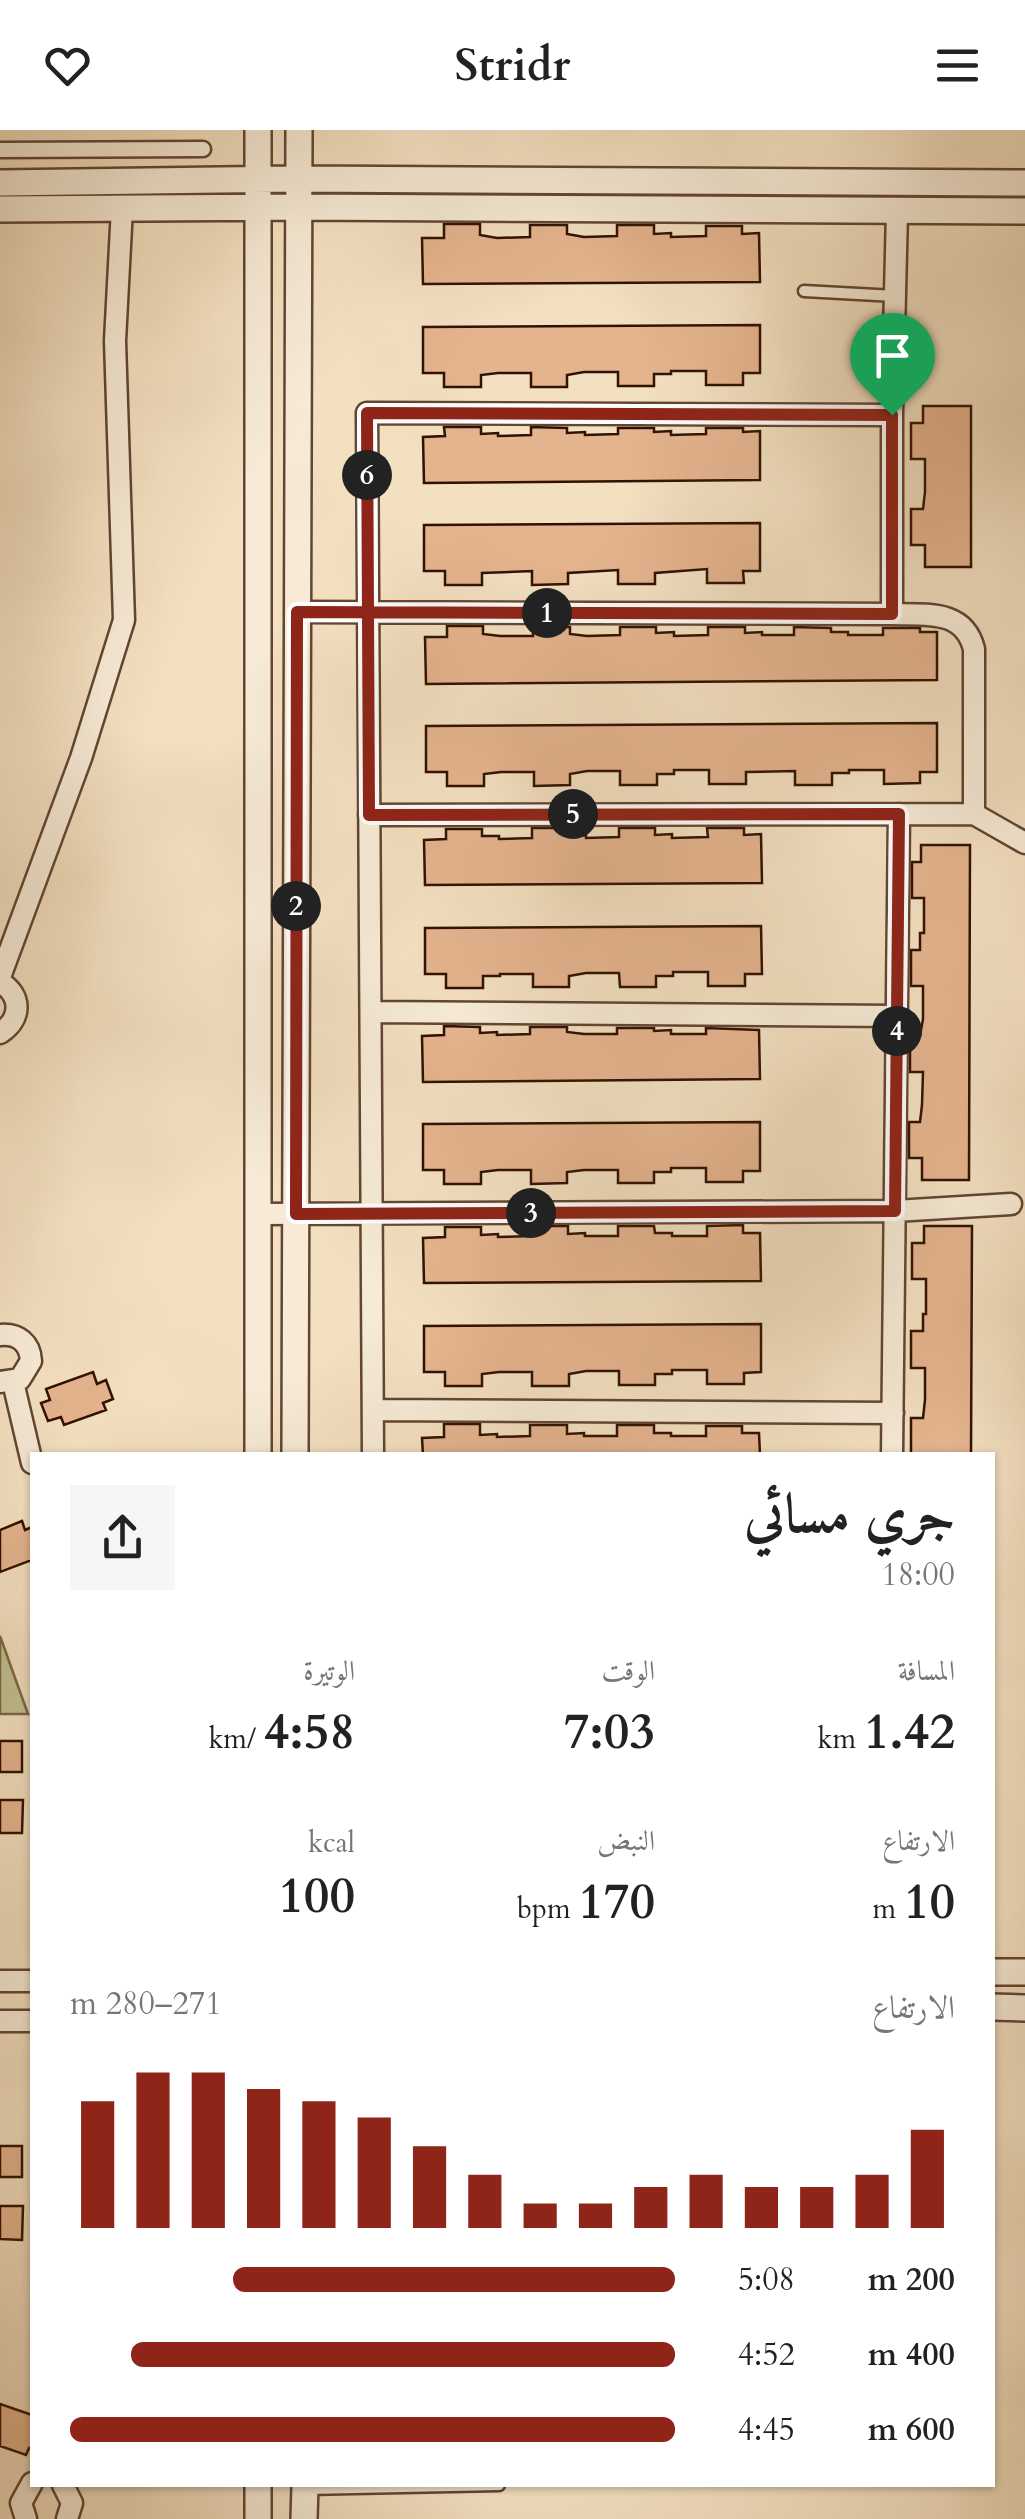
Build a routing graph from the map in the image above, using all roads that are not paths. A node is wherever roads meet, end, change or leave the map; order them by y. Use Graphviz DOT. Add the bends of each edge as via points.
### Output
graph roads {
  1 [pos="258,130"];
  2 [pos="299,130"];
  3 [pos="203,149"];
  4 [pos="0,150"];
  5 [pos="298,179"];
  6 [pos="259,180"];
  7 [pos="0,183"];
  8 [pos="1025,183"];
  9 [pos="298,207"];
  10 [pos="122,208"];
  11 [pos="0,209"];
  12 [pos="259,209"];
  13 [pos="897,212"];
  14 [pos="1025,212"];
  15 [pos="804,291"];
  16 [pos="895,296"];
  17 [pos="892,415"];
  18 [pos="297,612"];
  19 [pos="368,612"];
  20 [pos="892,614"];
  21 [pos="899,814"];
  22 [pos="974,814"];
  23 [pos="369,815"];
  24 [pos="1025,843"];
  25 [pos="0,979"];
  26 [pos="370,1012"];
  27 [pos="897,1016"];
  28 [pos="0,1033"];
  29 [pos="1010,1204"];
  30 [pos="895,1211"];
  31 [pos="372,1213"];
  32 [pos="259,1214"];
  33 [pos="296,1214"];
  34 [pos="0,1336"];
  35 [pos="6,1382"];
  36 [pos="373,1410"];
  37 [pos="893,1413"];
  38 [pos="258,1452"];
  39 [pos="294,1452"];
  40 [pos="373,1452"];
  41 [pos="892,1452"];
  42 [pos="30,1457"];
  43 [pos="995,1972"];
  44 [pos="1025,1972"];
  45 [pos="0,1981"];
  46 [pos="30,1981"];
  47 [pos="995,2007"];
  48 [pos="1025,2008"];
  49 [pos="30,2021"];
  50 [pos="0,2022"];
  51 [pos="30,2485"];
  52 [pos="64,2487"];
  53 [pos="258,2487"];
  54 [pos="305,2487"];
  55 [pos="26,2519"];
  56 [pos="67,2519"];
  57 [pos="258,2519"];
  58 [pos="304,2519"];
  1 -- 6 [label="street"];
  2 -- 5 [label="street"];
  3 -- 4 [label="street"];
  5 -- 6 [label="street"];
  5 -- 8 [label="street"];
  5 -- 9 [label="street"];
  6 -- 7 [label="street"];
  6 -- 12 [label="street"];
  9 -- 12 [label="street"];
  9 -- 13 [label="street"];
  9 -- 18 [label="street"];
  10 -- 11 [label="street"];
  10 -- 12 [label="street"];
  10 -- 25 [label="street" via="115,341 124,620"];
  12 -- 32 [label="street"];
  13 -- 14 [label="street"];
  13 -- 16 [label="street"];
  15 -- 16 [label="lane"];
  16 -- 17 [label="street"];
  17 -- 19 [label="street" via="367,413"];
  17 -- 20 [label="street"];
  18 -- 19 [label="street"];
  18 -- 33 [label="street"];
  19 -- 20 [label="street"];
  19 -- 23 [label="street"];
  20 -- 22 [label="street" via="952,618 971,636"];
  21 -- 22 [label="street"];
  21 -- 23 [label="street"];
  21 -- 27 [label="street"];
  22 -- 24 [label="street"];
  23 -- 26 [label="street"];
  25 -- 28 [label="street" via="18,1005 14,1022"];
  26 -- 27 [label="street"];
  26 -- 31 [label="street"];
  27 -- 30 [label="street"];
  29 -- 30 [label="street"];
  30 -- 31 [label="street"];
  30 -- 37 [label="street"];
  31 -- 33 [label="street"];
  31 -- 36 [label="street"];
  32 -- 33 [label="street"];
  32 -- 38 [label="street"];
  33 -- 39 [label="street"];
  34 -- 35 [label="street" via="22,1340 30,1354 25,1374"];
  35 -- 42 [label="street"];
  36 -- 37 [label="street"];
  36 -- 40 [label="street"];
  37 -- 41 [label="street"];
  43 -- 44 [label="street"];
  45 -- 46 [label="street"];
  47 -- 48 [label="street"];
  49 -- 50 [label="street"];
  51 -- 55 [label="street" via="21,2503"];
  52 -- 56 [label="street" via="72,2503"];
  53 -- 57 [label="street"];
  54 -- 58 [label="street"];
}
